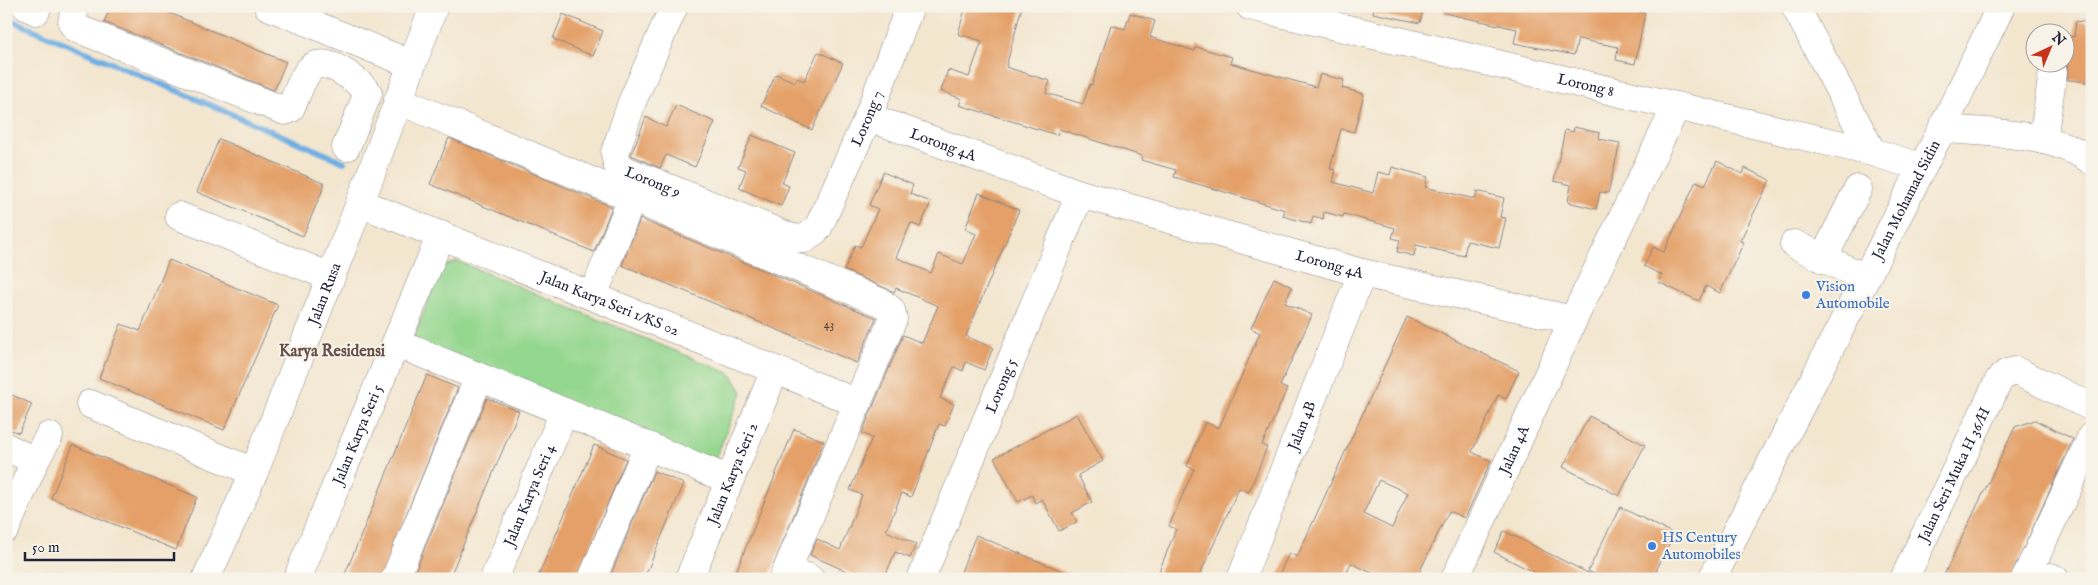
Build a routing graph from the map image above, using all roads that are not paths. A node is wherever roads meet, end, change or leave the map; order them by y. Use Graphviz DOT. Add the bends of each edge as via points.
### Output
graph roads {
  1 [pos="75,6"];
  2 [pos="268,6"];
  3 [pos="434,6"];
  4 [pos="674,6"];
  5 [pos="910,6"];
  6 [pos="1250,6"];
  7 [pos="1795,6"];
  8 [pos="2001,6"];
  9 [pos="411,64"];
  10 [pos="2053,72"];
  11 [pos="1676,107"];
  12 [pos="362,109"];
  13 [pos="394,110"];
  14 [pos="868,117"];
  15 [pos="1942,129"];
  16 [pos="2043,140"];
  17 [pos="346,147"];
  18 [pos="1872,152"];
  19 [pos="2092,161"];
  20 [pos="1921,167"];
  21 [pos="1858,189"];
  22 [pos="1080,194"];
  23 [pos="632,198"];
  24 [pos="360,203"];
  25 [pos="179,216"];
  26 [pos="818,228"];
  27 [pos="441,235"];
  28 [pos="1794,244"];
  29 [pos="1824,259"];
  30 [pos="1362,273"];
  31 [pos="331,277"];
  32 [pos="1865,278"];
  33 [pos="593,296"];
  34 [pos="1574,320"];
  35 [pos="396,343"];
  36 [pos="775,370"];
  37 [pos="479,377"];
  38 [pos="858,403"];
  39 [pos="90,404"];
  40 [pos="2092,407"];
  41 [pos="564,412"];
  42 [pos="48,436"];
  43 [pos="2092,436"];
  44 [pos="648,446"];
  45 [pos="6,447"];
  46 [pos="35,461"];
  47 [pos="254,472"];
  48 [pos="730,480"];
  49 [pos="6,528"];
  50 [pos="800,578"];
  51 [pos="2044,578"];
  52 [pos="206,579"];
  53 [pos="300,579"];
  54 [pos="395,579"];
  55 [pos="494,579"];
  56 [pos="592,579"];
  57 [pos="689,579"];
  58 [pos="921,579"];
  59 [pos="1241,579"];
  60 [pos="1455,579"];
  61 [pos="1712,579"];
  62 [pos="1904,579"];
  1 -- 12 [label="street" via="72,23 76,28 285,111 290,109 309,70 316,64 328,64 359,82 368,93"];
  2 -- 9 [label="street"];
  3 -- 9 [label="street, Jalan Rusa"];
  4 -- 26 [label="street, Lorong 9" via="632,102 615,153 617,164 627,171 792,238 805,239"];
  5 -- 14 [label="street, Lorong 7"];
  6 -- 11 [label="street, Lorong 8"];
  7 -- 18 [label="street"];
  8 -- 15 [label="street, Jalan Mohamad Sidin"];
  9 -- 13 [label="street, Jalan Rusa"];
  10 -- 16 [label="street"];
  11 -- 18 [label="street, Lorong 8"];
  11 -- 34 [label="street"];
  12 -- 13 [label="street"];
  12 -- 17 [label="street"];
  13 -- 23 [label="street"];
  13 -- 24 [label="street, Jalan Rusa"];
  14 -- 22 [label="street, Lorong 4A"];
  14 -- 26 [label="street, Lorong 7"];
  15 -- 16 [label="street"];
  15 -- 20 [label="street, Jalan Mohamad Sidin"];
  16 -- 19 [label="street" via="2079,151"];
  18 -- 20 [label="street, Lorong 8"];
  20 -- 32 [label="street, Jalan Mohamad Sidin"];
  21 -- 29 [label="street"];
  22 -- 30 [label="street, Lorong 4A"];
  22 -- 58 [label="street, Lorong 5"];
  23 -- 33 [label="street"];
  23 -- 38 [label="street" via="882,303 891,310 893,319"];
  24 -- 27 [label="street, Jalan Karya Seri 1/KS 02"];
  24 -- 31 [label="street, Jalan Rusa"];
  25 -- 31 [label="street"];
  27 -- 33 [label="street, Jalan Karya Seri 1/KS 02"];
  27 -- 35 [label="street, Jalan Karya Seri 5"];
  28 -- 29 [label="street"];
  29 -- 32 [label="street"];
  30 -- 34 [label="street, Lorong 4A"];
  30 -- 59 [label="street, Jalan 4B"];
  31 -- 47 [label="street, Jalan Rusa"];
  32 -- 61 [label="street, Jalan Mohamad Sidin"];
  33 -- 36 [label="street, Jalan Karya Seri 1/KS 02"];
  34 -- 60 [label="street, Jalan 4A"];
  35 -- 37 [label="street"];
  35 -- 53 [label="street, Jalan Karya Seri 5" via="300,572"];
  36 -- 38 [label="street, Jalan Karya Seri 1/KS 02"];
  36 -- 48 [label="street, Jalan Karya Seri 2"];
  37 -- 41 [label="street"];
  37 -- 54 [label="street"];
  38 -- 50 [label="street"];
  39 -- 47 [label="street"];
  40 -- 62 [label="street, Jalan Seri Muka H 36/H" via="2016,372 2007,373 1999,380"];
  41 -- 44 [label="street"];
  41 -- 55 [label="street, Jalan Karya Seri 4"];
  42 -- 46 [label="street"];
  43 -- 51 [label="street"];
  44 -- 48 [label="street"];
  44 -- 56 [label="street"];
  45 -- 46 [label="street"];
  46 -- 49 [label="street"];
  47 -- 52 [label="street, Jalan Rusa"];
  48 -- 57 [label="street, Jalan Karya Seri 2"];
}
